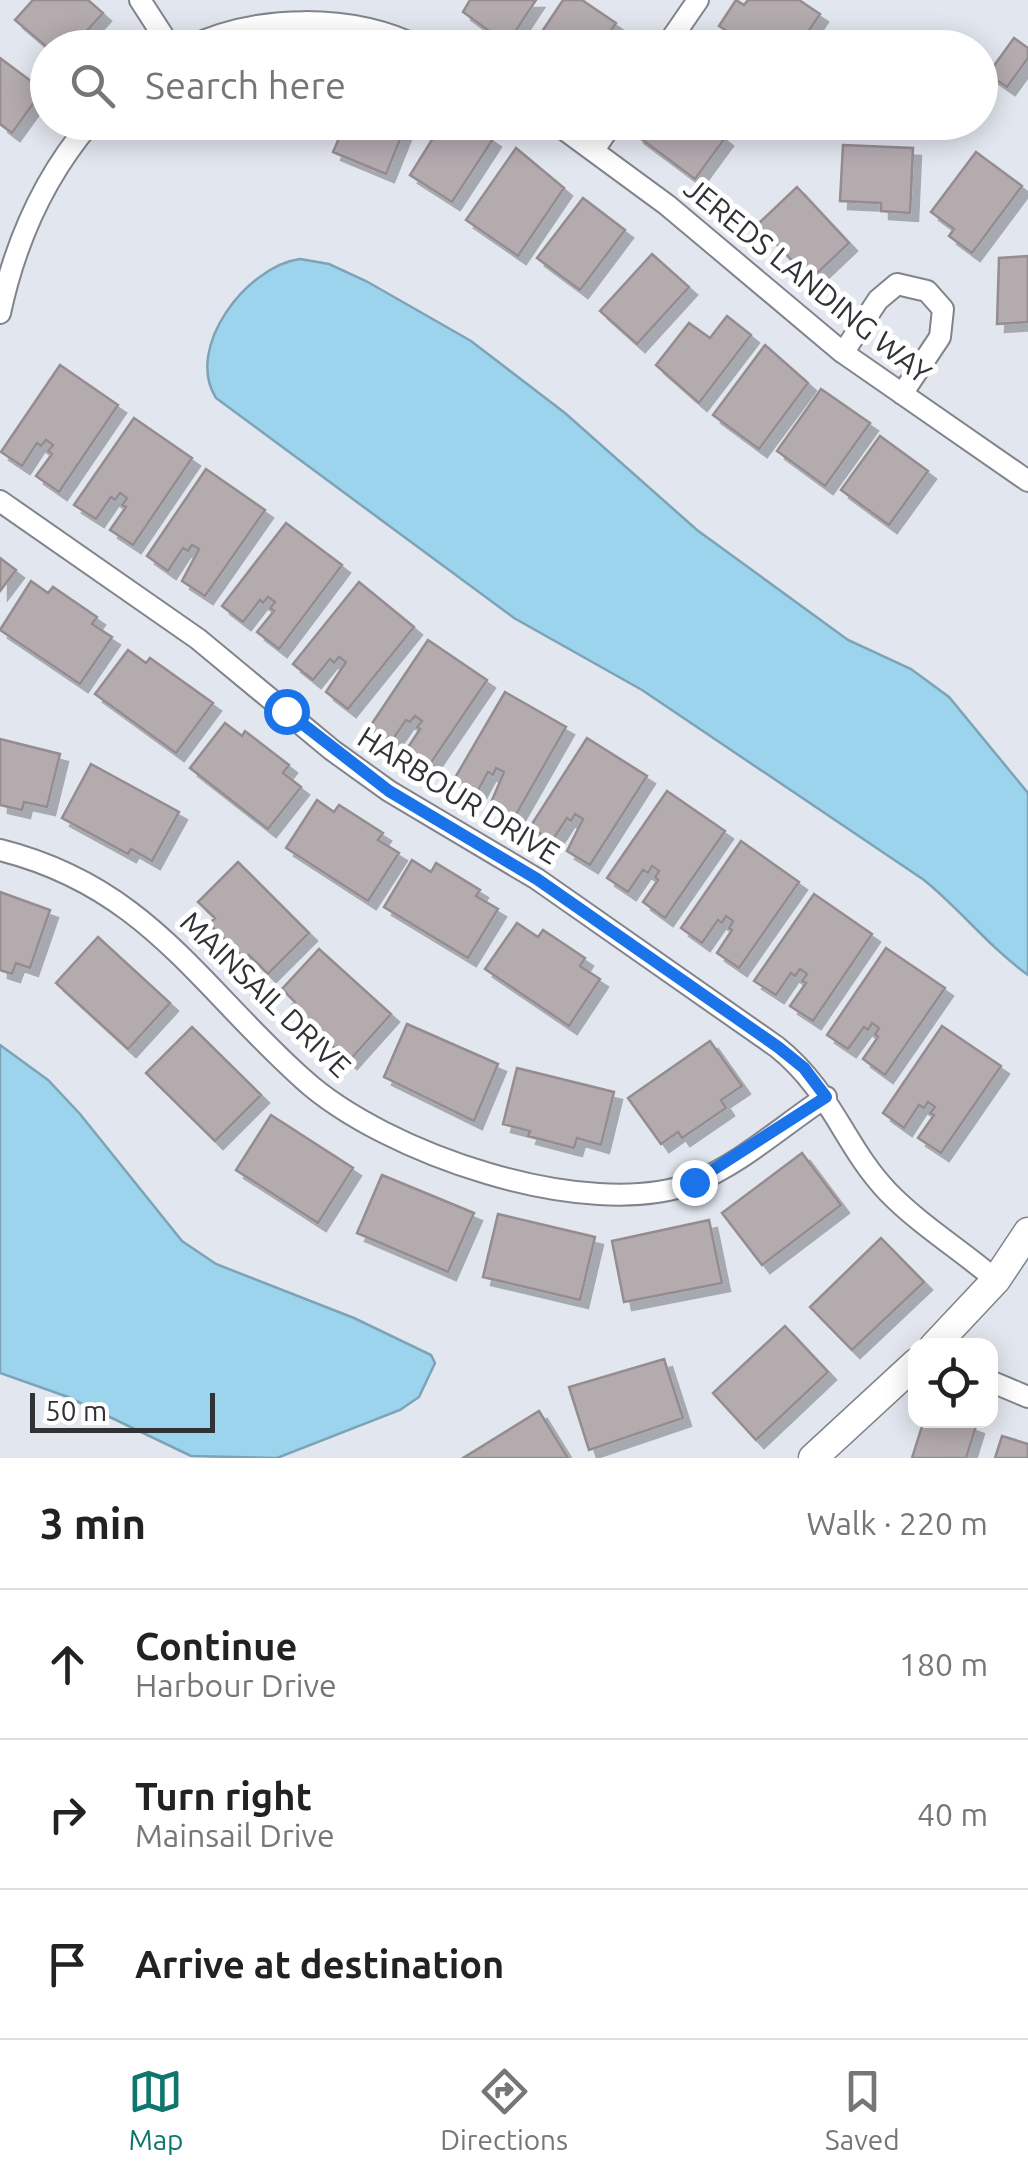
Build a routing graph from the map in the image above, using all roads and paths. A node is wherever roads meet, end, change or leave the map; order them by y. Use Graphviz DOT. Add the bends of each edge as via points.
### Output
graph roads {
  1 [pos="140,0"];
  2 [pos="698,0"];
  3 [pos="159,30"];
  4 [pos="240,30"];
  5 [pos="377,30"];
  6 [pos="677,30"];
  7 [pos="79,140"];
  8 [pos="580,140"];
  9 [pos="601,140"];
  10 [pos="594,150"];
  11 [pos="4,275"];
  12 [pos="0,313"];
  13 [pos="844,352"];
  14 [pos="902,394"];
  15 [pos="1028,481"];
  16 [pos="0,501"];
  17 [pos="0,850"];
  18 [pos="826,1097"];
  19 [pos="1028,1232"];
  20 [pos="996,1280"];
  21 [pos="945,1338"];
  22 [pos="908,1370"];
  23 [pos="998,1384"];
  24 [pos="1028,1397"];
  25 [pos="813,1458"];
  1 -- 3 [label="street"];
  2 -- 6 [label="street"];
  4 -- 5 [label="street" via="290,23"];
  7 -- 11 [label="street" via="44,190"];
  8 -- 10 [label="street, JEREDS LANDING WAY"];
  9 -- 10 [label="street"];
  10 -- 13 [label="street, JEREDS LANDING WAY"];
  11 -- 12 [label="street"];
  13 -- 14 [label="street, JEREDS LANDING WAY"];
  13 -- 14 [label="street" via="885,292 898,284 927,291 942,309 942,327"];
  14 -- 15 [label="street, JEREDS LANDING WAY"];
  16 -- 18 [label="street, HARBOUR DRIVE" via="198,639 389,791 537,879 778,1047"];
  17 -- 18 [label="street, MAINSAIL DRIVE" via="68,872 133,912 304,1080 364,1121 468,1166 599,1194 654,1192 724,1166"];
  18 -- 20 [label="street, HARBOUR DRIVE" via="888,1192"];
  19 -- 20 [label="street"];
  20 -- 21 [label="street"];
  22 -- 25 [label="street"];
  23 -- 24 [label="street"];
}
